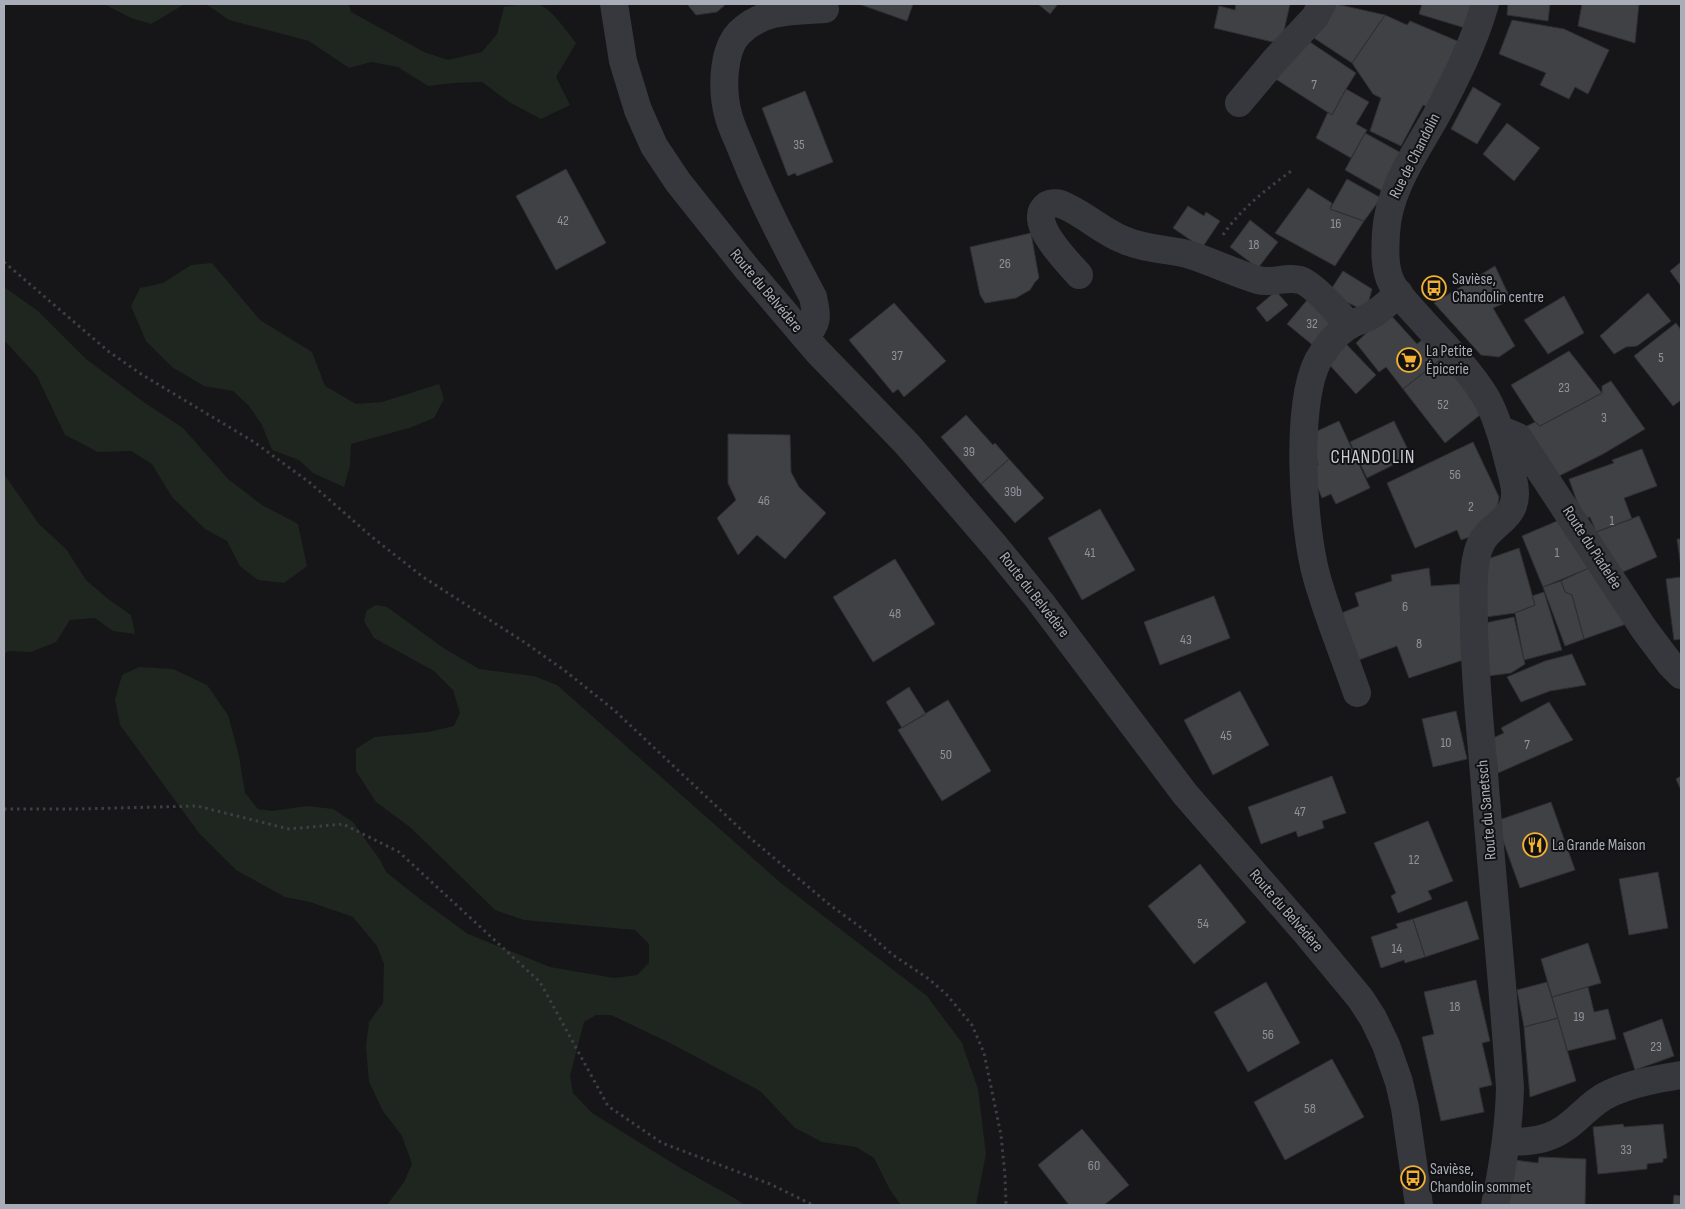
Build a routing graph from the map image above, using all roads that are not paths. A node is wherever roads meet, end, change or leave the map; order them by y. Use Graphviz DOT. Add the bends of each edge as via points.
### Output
graph roads {
  1 [pos="614,4"];
  2 [pos="1322,4"];
  3 [pos="1485,4"];
  4 [pos="825,9"];
  5 [pos="1240,103"];
  6 [pos="1079,275"];
  7 [pos="1399,293"];
  8 [pos="1349,326"];
  9 [pos="805,337"];
  10 [pos="1499,429"];
  11 [pos="1681,674"];
  12 [pos="1357,694"];
  13 [pos="1681,1075"];
  14 [pos="1506,1141"];
  15 [pos="1419,1205"];
  16 [pos="1495,1205"];
  1 -- 9 [label="street, Route du Belvédère" via="626,69 638,110 654,146 684,190"];
  2 -- 5 [label="street" via="1315,17"];
  3 -- 7 [label="street, Rue de Chandolin" via="1462,63 1392,200 1385,255 1389,276"];
  4 -- 9 [label="street" via="778,12 759,19 739,34 727,53 724,85 728,113 758,190 813,297 817,316 815,325"];
  6 -- 8 [label="street" via="1044,230 1043,210 1048,205 1064,205 1124,240 1172,250 1260,281 1299,279 1334,308"];
  7 -- 8 [label="street" via="1376,313"];
  7 -- 10 [label="street, Rue de Chandolin" via="1465,368 1494,413"];
  8 -- 12 [label="street" via="1321,355 1309,385 1304,485 1316,577"];
  9 -- 15 [label="street, Route du Belvédère" via="907,444 996,546 1185,794 1360,998 1386,1045 1399,1082"];
  10 -- 11 [label="street, Route du Piadelée" via="1518,436 1644,629"];
  10 -- 14 [label="street, Route du Sanetsch" via="1513,481 1514,501 1505,518 1484,537 1478,551 1474,629 1486,817 1510,1088"];
  13 -- 14 [label="street" via="1641,1082 1610,1093 1550,1137 1527,1143"];
  14 -- 16 [label="street, Route du Sanetsch"];
}
